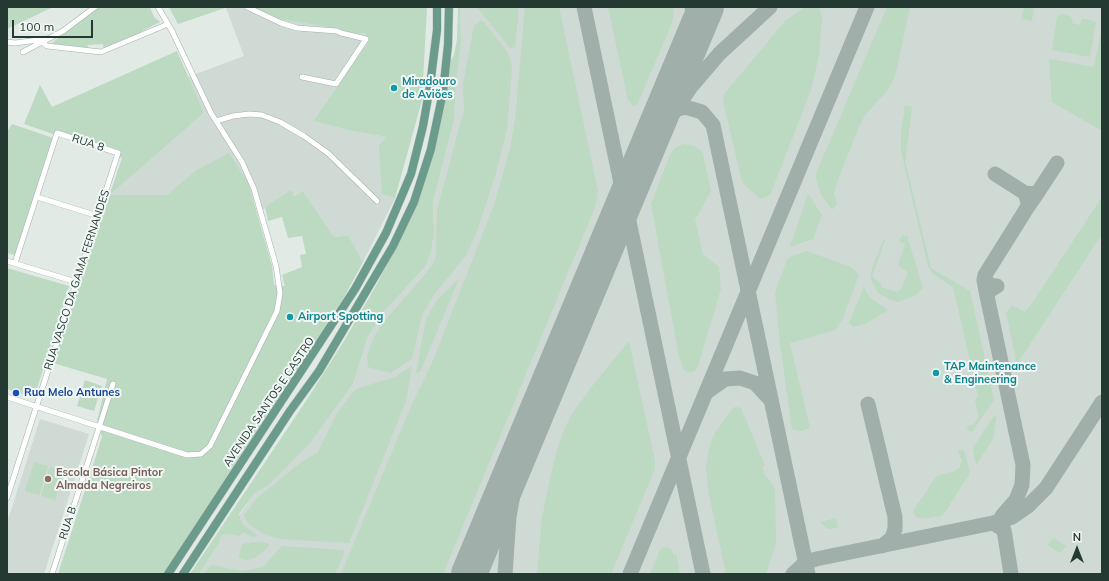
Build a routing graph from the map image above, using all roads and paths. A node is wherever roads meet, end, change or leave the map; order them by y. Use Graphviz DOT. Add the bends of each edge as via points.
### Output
graph roads {
  1 [pos="95,7"];
  2 [pos="158,7"];
  3 [pos="247,7"];
  4 [pos="437,7"];
  5 [pos="449,7"];
  6 [pos="168,24"];
  7 [pos="51,38"];
  8 [pos="7,42"];
  9 [pos="42,42"];
  10 [pos="23,52"];
  11 [pos="302,77"];
  12 [pos="216,121"];
  13 [pos="118,153"];
  14 [pos="37,197"];
  15 [pos="377,201"];
  16 [pos="98,216"];
  17 [pos="7,261"];
  18 [pos="15,263"];
  19 [pos="76,282"];
  20 [pos="113,384"];
  21 [pos="7,397"];
  22 [pos="36,406"];
  23 [pos="99,426"];
  24 [pos="7,475"];
  25 [pos="14,477"];
  26 [pos="7,498"];
  27 [pos="52,574"];
  28 [pos="168,574"];
  29 [pos="183,574"];
  1 -- 7 [label="street"];
  2 -- 6 [label="street"];
  3 -- 11 [label="street" via="297,28 337,31 366,39 336,84"];
  4 -- 28 [label="main road, AVENIDA SANTOS E CASTRO" via="436,37 423,126 410,174 388,227 355,290"];
  5 -- 29 [label="main road, AVENIDA SANTOS E CASTRO" via="443,92 424,176 411,208 393,246 319,371"];
  6 -- 9 [label="street" via="101,52 46,46"];
  6 -- 12 [label="street"];
  7 -- 8 [label="street"];
  7 -- 9 [label="street"];
  9 -- 10 [label="street"];
  12 -- 15 [label="street" via="249,114 262,115 280,122 329,154"];
  12 -- 23 [label="street" via="250,179 264,218 280,293 277,311 206,450 201,454 187,455"];
  13 -- 14 [label="street, RUA 8" via="57,133"];
  13 -- 16 [label="street, RUA VASCO DA GAMA FERNANDES"];
  14 -- 16 [label="street"];
  14 -- 18 [label="street"];
  16 -- 19 [label="street, RUA VASCO DA GAMA FERNANDES"];
  17 -- 18 [label="street"];
  18 -- 19 [label="street"];
  19 -- 22 [label="street, RUA VASCO DA GAMA FERNANDES"];
  20 -- 23 [label="street, RUA B"];
  21 -- 22 [label="street"];
  22 -- 23 [label="street"];
  22 -- 25 [label="street, RUA VASCO DA GAMA FERNANDES"];
  23 -- 27 [label="street, RUA B"];
  24 -- 25 [label="street"];
  25 -- 26 [label="street, RUA VASCO DA GAMA FERNANDES"];
}
